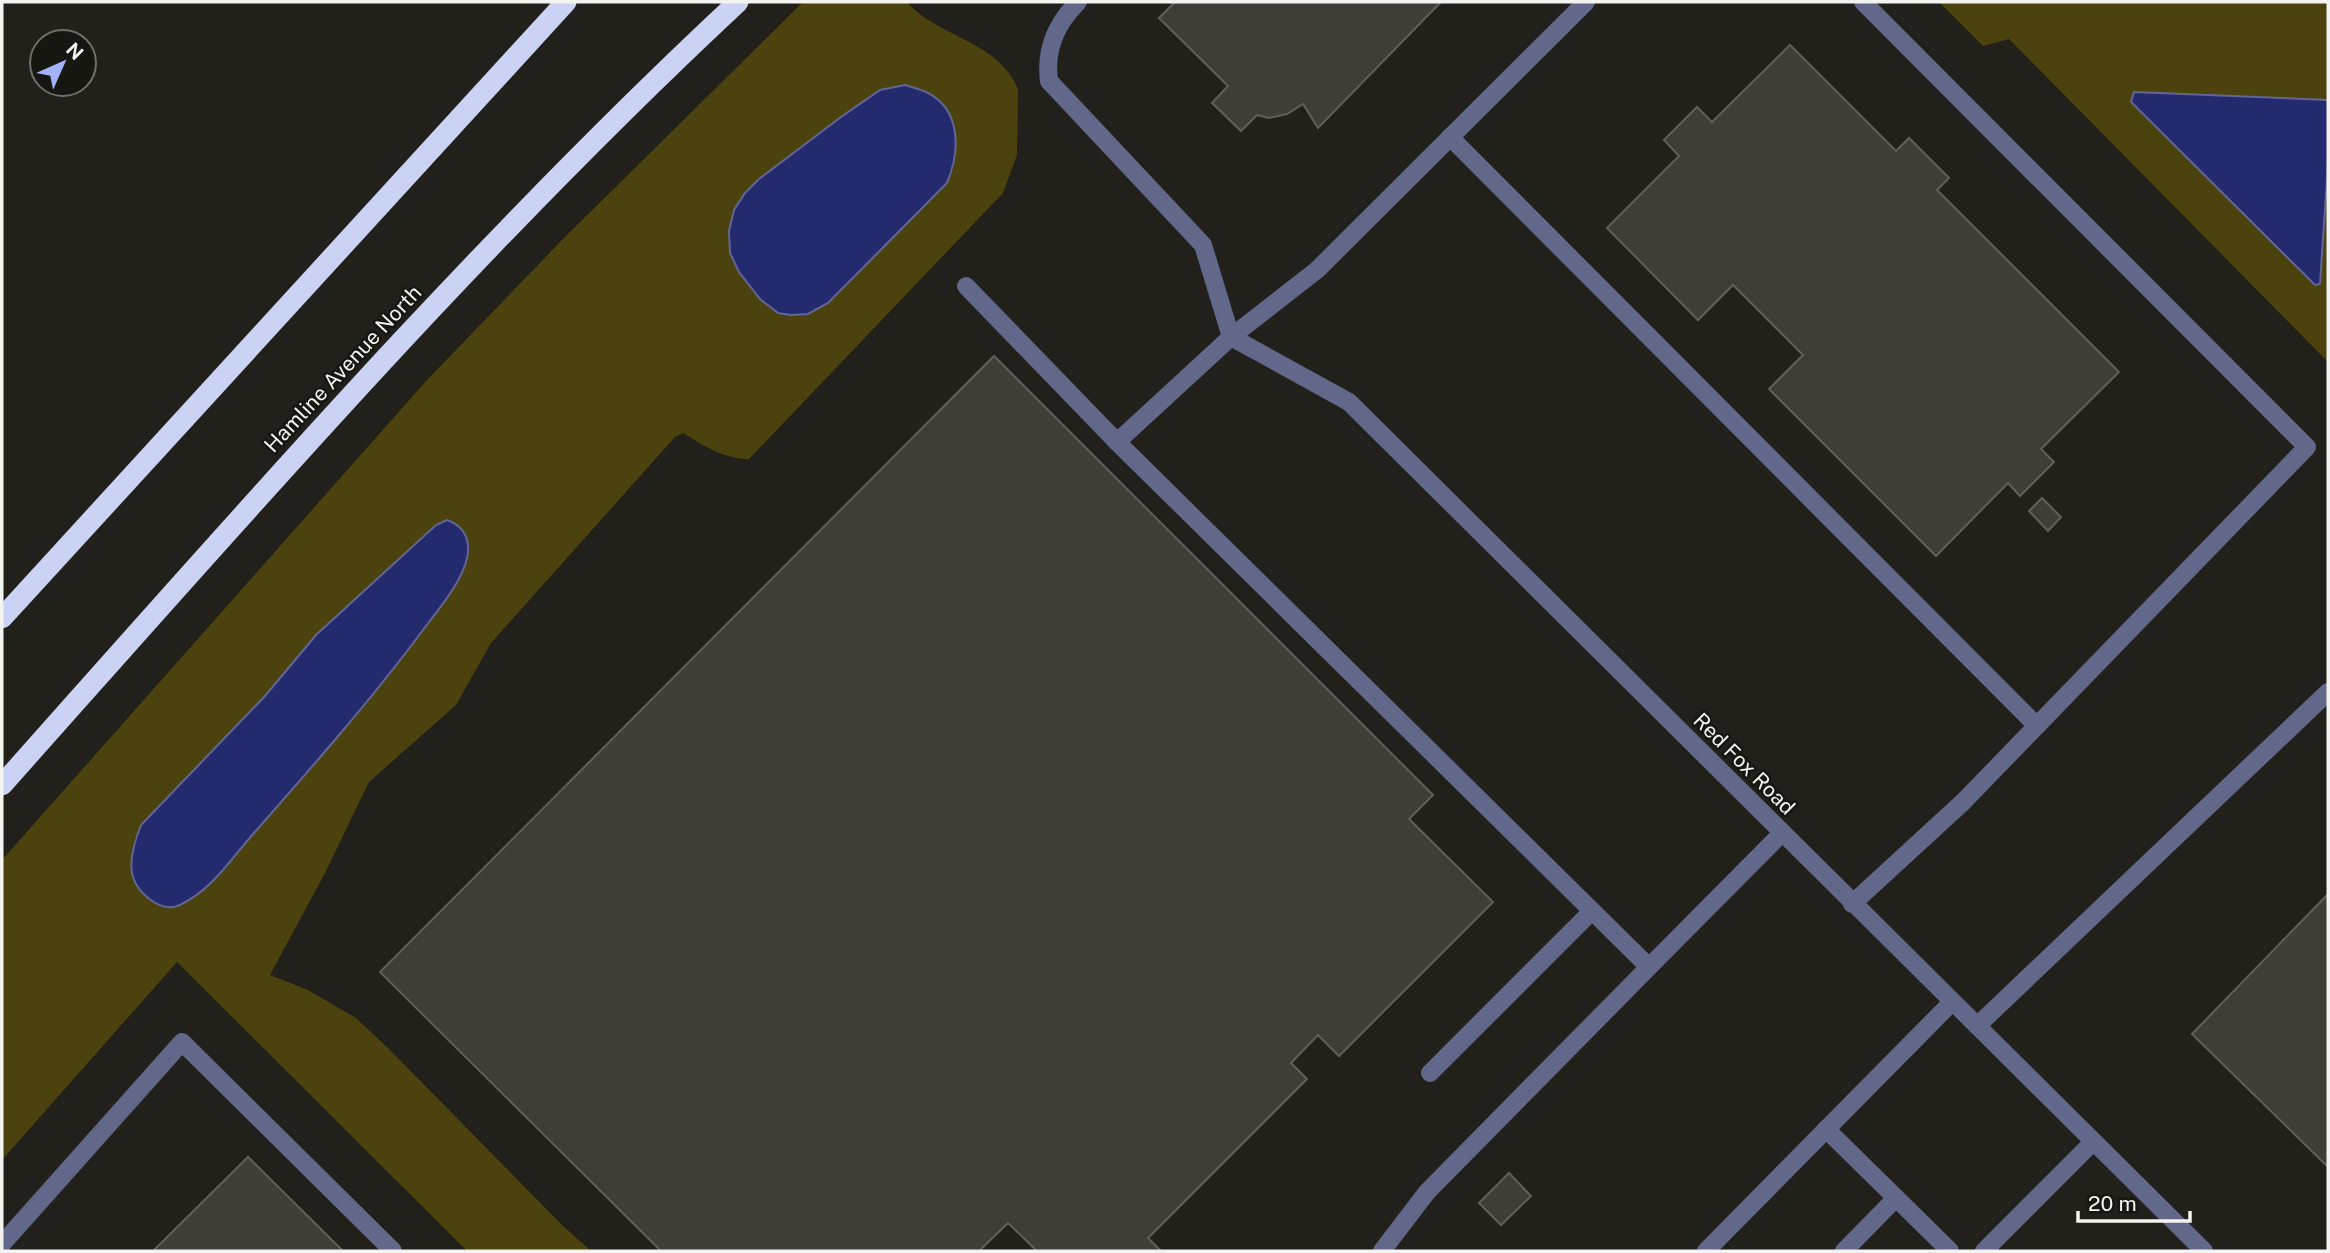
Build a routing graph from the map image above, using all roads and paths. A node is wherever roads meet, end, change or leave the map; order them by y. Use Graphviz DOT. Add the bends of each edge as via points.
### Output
graph roads {
  1 [pos="566,2"];
  2 [pos="737,2"];
  3 [pos="1078,2"];
  4 [pos="1586,2"];
  5 [pos="1863,2"];
  6 [pos="1450,137"];
  7 [pos="966,286"];
  8 [pos="1231,337"];
  9 [pos="1118,442"];
  10 [pos="2,618"];
  11 [pos="2328,692"];
  12 [pos="2037,726"];
  13 [pos="2,785"];
  14 [pos="1782,833"];
  15 [pos="1852,904"];
  16 [pos="1592,911"];
  17 [pos="1649,967"];
  18 [pos="1952,1002"];
  19 [pos="1977,1026"];
  20 [pos="1430,1073"];
  21 [pos="1826,1129"];
  22 [pos="2093,1142"];
  23 [pos="1896,1198"];
  24 [pos="2,1244"];
  25 [pos="393,1251"];
  26 [pos="1382,1251"];
  27 [pos="1706,1251"];
  28 [pos="1844,1251"];
  29 [pos="1950,1251"];
  30 [pos="1984,1251"];
  31 [pos="2204,1251"];
  1 -- 10 [label="highway"];
  2 -- 13 [label="highway, Hamline Avenue North" via="661,74 375,370"];
  3 -- 8 [label="street" via="1052,37 1049,81 1203,245"];
  4 -- 6 [label="street"];
  5 -- 12 [label="street" via="2307,447"];
  6 -- 8 [label="street" via="1317,270"];
  6 -- 12 [label="street"];
  7 -- 9 [label="street"];
  8 -- 9 [label="street"];
  8 -- 14 [label="street, Red Fox Road" via="1349,402"];
  9 -- 16 [label="street"];
  11 -- 19 [label="street"];
  12 -- 15 [label="street"];
  14 -- 15 [label="street, Red Fox Road"];
  14 -- 17 [label="street"];
  15 -- 18 [label="street, Red Fox Road"];
  16 -- 17 [label="street"];
  16 -- 20 [label="street"];
  17 -- 26 [label="street" via="1427,1192"];
  18 -- 19 [label="street, Red Fox Road"];
  18 -- 21 [label="street"];
  19 -- 22 [label="street, Red Fox Road"];
  21 -- 23 [label="street"];
  21 -- 27 [label="street"];
  22 -- 30 [label="street"];
  22 -- 31 [label="street, Red Fox Road"];
  23 -- 28 [label="street"];
  23 -- 29 [label="street"];
  24 -- 25 [label="street" via="182,1042"];
}
